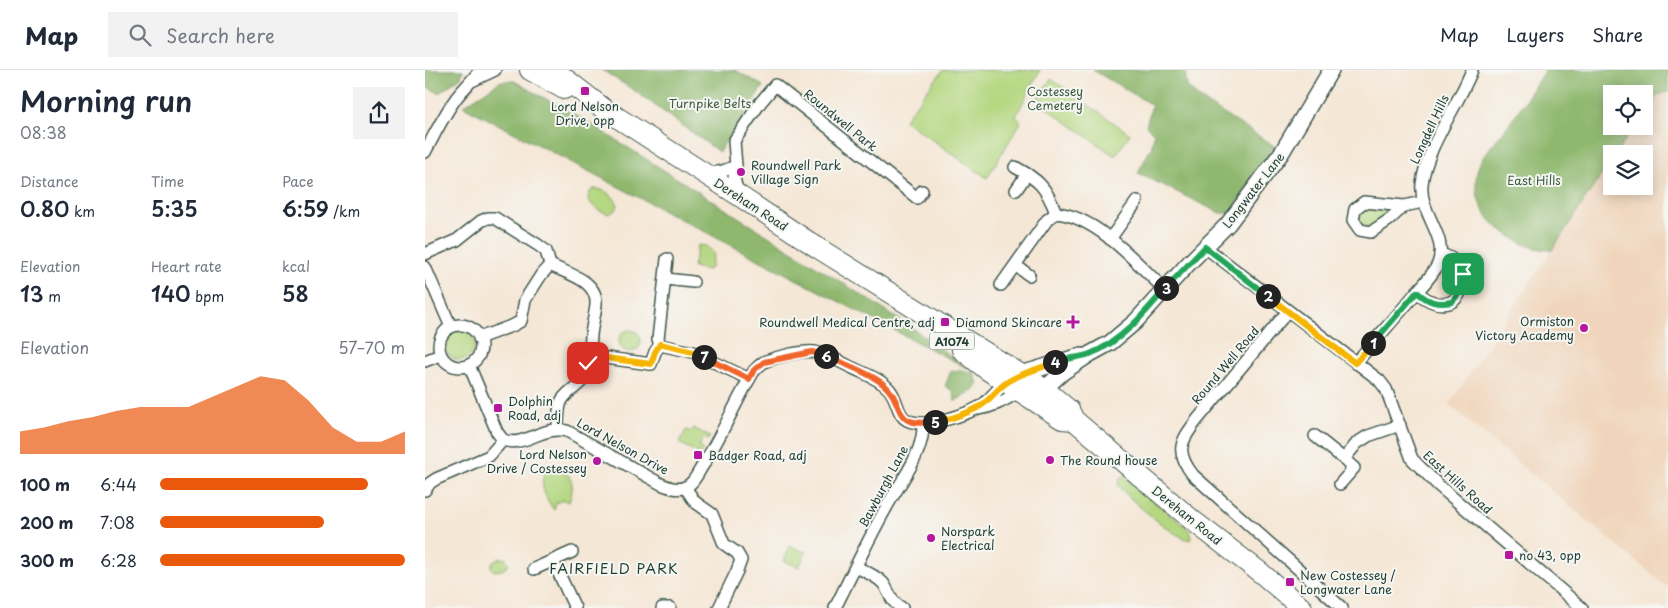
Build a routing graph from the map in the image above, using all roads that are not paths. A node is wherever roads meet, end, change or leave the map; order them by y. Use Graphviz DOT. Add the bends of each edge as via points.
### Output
graph roads {
  1 [pos="480,70"];
  2 [pos="495,70"];
  3 [pos="530,70"];
  4 [pos="553,70"];
  5 [pos="1331,70"];
  6 [pos="1472,70"];
  7 [pos="472,82"];
  8 [pos="604,109"];
  9 [pos="425,152"];
  10 [pos="736,166"];
  11 [pos="1015,167"];
  12 [pos="706,174"];
  13 [pos="1027,174"];
  14 [pos="1016,190"];
  15 [pos="738,195"];
  16 [pos="916,198"];
  17 [pos="1137,201"];
  18 [pos="1423,202"];
  19 [pos="1404,206"];
  20 [pos="1056,213"];
  21 [pos="1110,240"];
  22 [pos="1205,247"];
  23 [pos="425,254"];
  24 [pos="1440,254"];
  25 [pos="667,259"];
  26 [pos="550,265"];
  27 [pos="1016,266"];
  28 [pos="425,267"];
  29 [pos="1029,275"];
  30 [pos="666,279"];
  31 [pos="693,282"];
  32 [pos="1001,285"];
  33 [pos="1165,290"];
  34 [pos="1417,292"];
  35 [pos="1288,311"];
  36 [pos="451,327"];
  37 [pos="479,338"];
  38 [pos="660,344"];
  39 [pos="1090,354"];
  40 [pos="441,355"];
  41 [pos="591,356"];
  42 [pos="425,361"];
  43 [pos="1355,363"];
  44 [pos="469,365"];
  45 [pos="749,379"];
  46 [pos="1015,383"];
  47 [pos="1045,389"];
  48 [pos="1073,420"];
  49 [pos="923,424"];
  50 [pos="1400,425"];
  51 [pos="558,429"];
  52 [pos="1315,436"];
  53 [pos="503,440"];
  54 [pos="1344,459"];
  55 [pos="1340,484"];
  56 [pos="685,487"];
  57 [pos="425,490"];
  58 [pos="572,552"];
  59 [pos="553,561"];
  60 [pos="856,566"];
  61 [pos="534,569"];
  62 [pos="575,608"];
  63 [pos="662,608"];
  64 [pos="670,608"];
  65 [pos="719,608"];
  66 [pos="835,608"];
  67 [pos="902,608"];
  68 [pos="1302,608"];
  69 [pos="1342,608"];
  70 [pos="1582,608"];
  1 -- 7 [label="street"];
  2 -- 7 [label="street"];
  3 -- 8 [label="highway, Dereham Road / A1074"];
  4 -- 8 [label="highway, Dereham Road / A1074"];
  5 -- 22 [label="street, Longwater Lane" via="1278,159 1228,224"];
  6 -- 18 [label="street, Longdell Hills" via="1427,163 1421,187"];
  7 -- 9 [label="street" via="457,96"];
  8 -- 12 [label="highway, Dereham Road / A1074"];
  10 -- 12 [label="street"];
  10 -- 15 [label="street, Roundwell Park" via="734,178"];
  10 -- 16 [label="street, Roundwell Park" via="736,136 775,85"];
  11 -- 13 [label="street"];
  12 -- 15 [label="highway, Dereham Road / A1074"];
  13 -- 14 [label="street"];
  13 -- 20 [label="street" via="1044,188"];
  15 -- 46 [label="highway, Dereham Road / A1074" via="899,298"];
  17 -- 21 [label="street"];
  18 -- 19 [label="street"];
  18 -- 24 [label="street, Longdell Hills" via="1440,240"];
  20 -- 21 [label="street" via="1082,219"];
  20 -- 27 [label="street" via="1047,220"];
  21 -- 33 [label="street"];
  22 -- 33 [label="street, Longwater Lane"];
  22 -- 35 [label="street, East Hills Road"];
  23 -- 26 [label="street" via="457,240 481,221 495,218 546,251"];
  24 -- 34 [label="street" via="1437,265"];
  24 -- 34 [label="street" via="1453,261 1463,274 1463,288 1452,302 1440,304 1426,300"];
  25 -- 30 [label="street"];
  26 -- 37 [label="street" via="525,300 521,320"];
  26 -- 41 [label="street" via="584,281 595,295"];
  27 -- 29 [label="street"];
  27 -- 32 [label="street"];
  28 -- 36 [label="street"];
  30 -- 31 [label="street"];
  30 -- 38 [label="street"];
  33 -- 39 [label="street, Longwater Lane" via="1135,322 1110,343"];
  34 -- 43 [label="street"];
  35 -- 43 [label="street, East Hills Road"];
  35 -- 69 [label="street, Round Well Road" via="1183,438 1181,452 1193,475"];
  36 -- 37 [label="street" via="461,325 472,329"];
  36 -- 40 [label="street" via="442,334 439,344"];
  37 -- 44 [label="street" via="481,348"];
  38 -- 41 [label="street" via="651,364"];
  38 -- 45 [label="street" via="693,352"];
  39 -- 46 [label="street, Longwater Lane" via="1058,361"];
  39 -- 47 [label="street, Longwater Lane"];
  40 -- 42 [label="street"];
  40 -- 44 [label="street" via="448,364 458,367"];
  41 -- 51 [label="street" via="584,379 561,402"];
  43 -- 50 [label="street, East Hills Road" via="1386,389"];
  44 -- 53 [label="street"];
  45 -- 49 [label="street" via="764,362 818,353 880,382 894,396 903,418"];
  45 -- 56 [label="street" via="712,450 691,484"];
  46 -- 47 [label="highway, Dereham Road / A1074"];
  46 -- 48 [label="highway, Dereham Road / A1074" via="1062,419"];
  46 -- 49 [label="street" via="1003,402"];
  47 -- 48 [label="highway, Dereham Road / A1074" via="1069,410"];
  48 -- 68 [label="highway, Dereham Road / A1074"];
  49 -- 60 [label="street, Bawburgh Lane" via="917,452"];
  50 -- 54 [label="street" via="1368,436 1357,443"];
  50 -- 70 [label="street, East Hills Road" via="1412,459 1439,486"];
  51 -- 53 [label="street, Lord Nelson Drive" via="517,442"];
  51 -- 56 [label="street, Lord Nelson Drive" via="591,443 661,484 672,488"];
  52 -- 54 [label="street"];
  53 -- 57 [label="street" via="489,456 436,479"];
  54 -- 55 [label="street" via="1354,468"];
  56 -- 65 [label="street" via="695,502 712,514 724,544 746,560"];
  58 -- 59 [label="street"];
  59 -- 61 [label="street"];
  59 -- 62 [label="street"];
  60 -- 66 [label="street, Bawburgh Lane"];
  60 -- 67 [label="street" via="883,584 890,598"];
  63 -- 64 [label="street"];
}
